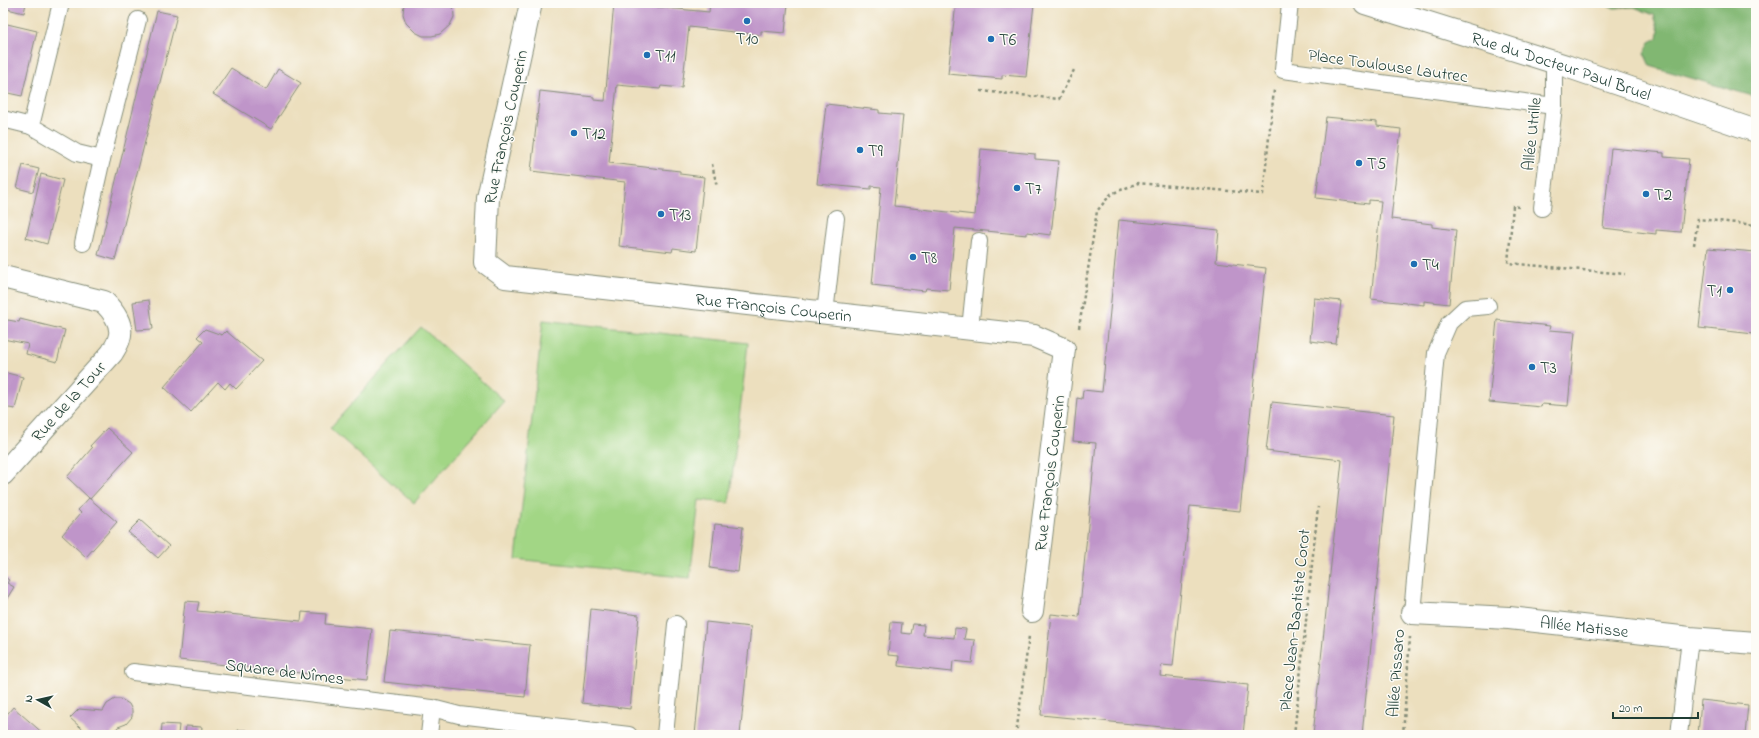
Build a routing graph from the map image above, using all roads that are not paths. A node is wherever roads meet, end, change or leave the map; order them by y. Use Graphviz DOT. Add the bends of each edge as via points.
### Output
graph roads {
  1 [pos="61,3"];
  2 [pos="532,3"];
  3 [pos="1290,3"];
  4 [pos="1365,3"];
  5 [pos="138,20"];
  6 [pos="1554,63"];
  7 [pos="1554,106"];
  8 [pos="3,119"];
  9 [pos="31,126"];
  10 [pos="1756,131"];
  11 [pos="102,159"];
  12 [pos="1542,208"];
  13 [pos="836,218"];
  14 [pos="979,241"];
  15 [pos="83,243"];
  16 [pos="3,277"];
  17 [pos="1488,306"];
  18 [pos="825,313"];
  19 [pos="970,329"];
  20 [pos="3,474"];
  21 [pos="1032,611"];
  22 [pos="1412,613"];
  23 [pos="676,624"];
  24 [pos="1690,638"];
  25 [pos="1756,643"];
  26 [pos="133,672"];
  27 [pos="432,708"];
  28 [pos="429,735"];
  29 [pos="629,735"];
  30 [pos="665,735"];
  31 [pos="1679,735"];
  1 -- 9 [label="lane"];
  2 -- 18 [label="street, Rue François Couperin" via="488,198 485,262 505,277"];
  3 -- 7 [label="lane, Place Toulouse Lautrec" via="1283,70"];
  4 -- 6 [label="street, Rue du Docteur Paul Bruel"];
  5 -- 11 [label="lane"];
  6 -- 7 [label="lane, Allée Utrille"];
  6 -- 10 [label="street, Rue du Docteur Paul Bruel"];
  7 -- 12 [label="lane, Allée Utrille"];
  8 -- 9 [label="lane"];
  9 -- 11 [label="lane" via="76,153"];
  11 -- 15 [label="lane"];
  13 -- 18 [label="lane"];
  14 -- 19 [label="lane"];
  16 -- 20 [label="street, Rue de la Tour" via="104,302 114,311 120,338 112,353"];
  17 -- 22 [label="lane" via="1464,308 1449,323 1436,353"];
  18 -- 19 [label="street, Rue François Couperin"];
  19 -- 21 [label="street, Rue François Couperin" via="1034,336 1064,349"];
  22 -- 24 [label="street, Allée Matisse" via="1509,618"];
  23 -- 30 [label="lane"];
  24 -- 25 [label="street, Allée Matisse"];
  24 -- 31 [label="lane"];
  26 -- 27 [label="lane, Square de Nîmes"];
  27 -- 28 [label="lane"];
  27 -- 29 [label="lane, Square de Nîmes" via="459,715"];
}
